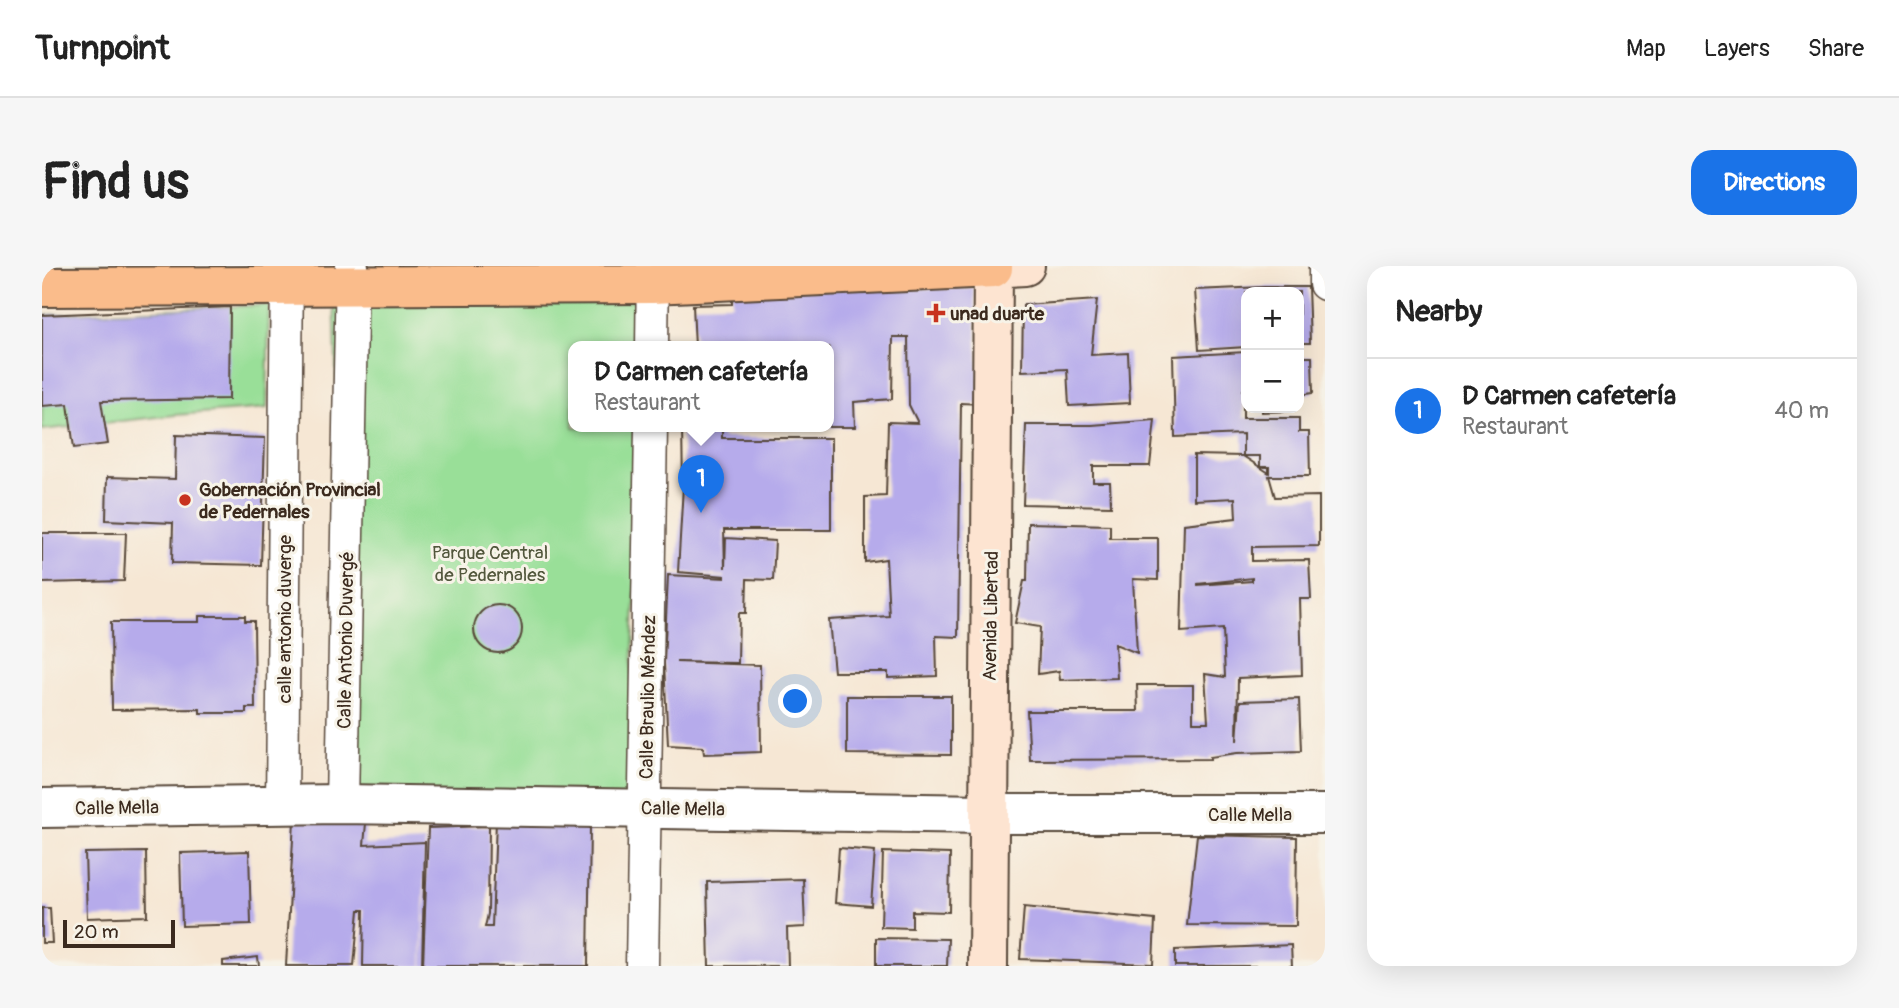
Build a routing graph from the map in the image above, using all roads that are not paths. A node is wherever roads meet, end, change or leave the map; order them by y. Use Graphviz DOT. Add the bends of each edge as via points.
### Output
graph roads {
  1 [pos="1325,266"];
  2 [pos="1004,267"];
  3 [pos="652,275"];
  4 [pos="351,276"];
  5 [pos="287,277"];
  6 [pos="1325,284"];
  7 [pos="42,287"];
  8 [pos="652,341"];
  9 [pos="651,432"];
  10 [pos="282,804"];
  11 [pos="342,804"];
  12 [pos="42,808"];
  13 [pos="645,808"];
  14 [pos="988,814"];
  15 [pos="1325,814"];
  16 [pos="642,966"];
  17 [pos="988,966"];
  1 -- 6 [label="street"];
  2 -- 3 [label="main road"];
  2 -- 14 [label="main road, Avenida Libertad"];
  3 -- 4 [label="main road"];
  3 -- 8 [label="street"];
  4 -- 5 [label="main road"];
  4 -- 11 [label="street, Calle Antonio Duvergé"];
  5 -- 7 [label="main road"];
  5 -- 10 [label="street, calle antonio duverge"];
  9 -- 13 [label="street, Calle Braulio Méndez"];
  10 -- 11 [label="street, Calle Mella"];
  10 -- 12 [label="street, Calle Mella"];
  11 -- 13 [label="street, Calle Mella"];
  13 -- 14 [label="street, Calle Mella"];
  13 -- 16 [label="street, Calle Braulio Méndez"];
  14 -- 15 [label="street, Calle Mella"];
  14 -- 17 [label="main road, Avenida Libertad"];
}
